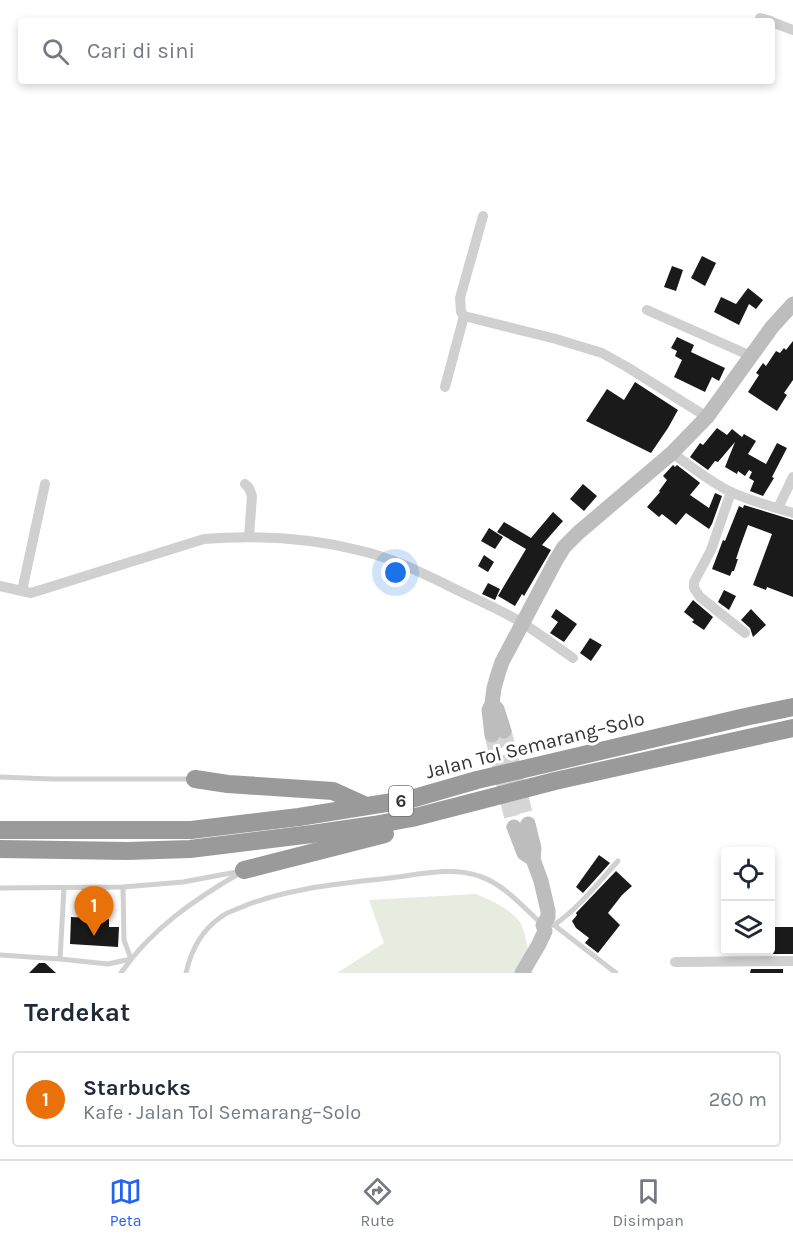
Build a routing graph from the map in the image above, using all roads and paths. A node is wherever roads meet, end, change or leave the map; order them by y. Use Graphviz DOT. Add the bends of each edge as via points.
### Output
graph roads {
  1 [pos="775,23"];
  2 [pos="793,30"];
  3 [pos="483,216"];
  4 [pos="793,304"];
  5 [pos="647,310"];
  6 [pos="464,316"];
  7 [pos="751,356"];
  8 [pos="445,387"];
  9 [pos="707,417"];
  10 [pos="672,453"];
  11 [pos="793,477"];
  12 [pos="45,484"];
  13 [pos="245,484"];
  14 [pos="731,492"];
  15 [pos="778,508"];
  16 [pos="793,513"];
  17 [pos="249,537"];
  18 [pos="0,586"];
  19 [pos="22,591"];
  20 [pos="523,623"];
  21 [pos="745,633"];
  22 [pos="573,658"];
  23 [pos="793,707"];
  24 [pos="793,728"];
  25 [pos="498,733"];
  26 [pos="0,777"];
  27 [pos="195,778"];
  28 [pos="366,806"];
  29 [pos="462,806"];
  30 [pos="521,825"];
  31 [pos="0,830"];
  32 [pos="0,849"];
  33 [pos="618,861"];
  34 [pos="244,870"];
  35 [pos="123,887"];
  36 [pos="0,888"];
  37 [pos="64,888"];
  38 [pos="548,925"];
  39 [pos="0,955"];
  40 [pos="60,959"];
  41 [pos="130,959"];
  42 [pos="793,961"];
  43 [pos="675,962"];
  44 [pos="121,973"];
  45 [pos="186,973"];
  46 [pos="522,973"];
  47 [pos="616,973"];
  1 -- 2 [label="street"];
  3 -- 6 [label="street" via="460,298"];
  4 -- 7 [label="street"];
  5 -- 7 [label="street"];
  6 -- 8 [label="street"];
  6 -- 9 [label="street" via="602,353"];
  7 -- 9 [label="street"];
  9 -- 10 [label="street"];
  10 -- 14 [label="street"];
  10 -- 20 [label="street" via="564,548"];
  11 -- 15 [label="street"];
  12 -- 19 [label="street"];
  13 -- 17 [label="street" via="252,496"];
  14 -- 15 [label="street"];
  14 -- 21 [label="street" via="711,550 693,586 700,597"];
  15 -- 16 [label="street"];
  17 -- 19 [label="street" via="204,539 31,593"];
  17 -- 20 [label="street" via="363,551 428,576"];
  18 -- 19 [label="street"];
  20 -- 22 [label="street"];
  20 -- 25 [label="street" via="494,688 492,704 497,709"];
  23 -- 28 [label="highway, Jalan Tol Semarang–Solo / 6" via="477,780 411,799"];
  24 -- 29 [label="highway, Jalan Tol Semarang–Solo / 6" via="555,781"];
  26 -- 27 [label="lane"];
  27 -- 28 [label="highway" via="228,784 333,790"];
  28 -- 31 [label="highway, Jalan Tol Semarang–Solo / 6" via="191,830"];
  29 -- 32 [label="highway, Jalan Tol Semarang–Solo / 6" via="374,825 190,849"];
  29 -- 34 [label="highway" via="418,825"];
  30 -- 38 [label="street" via="534,848"];
  33 -- 38 [label="lane" via="562,920"];
  34 -- 35 [label="lane" via="183,882"];
  34 -- 41 [label="lane" via="179,913"];
  35 -- 37 [label="lane"];
  35 -- 41 [label="lane" via="124,940"];
  36 -- 37 [label="lane"];
  37 -- 40 [label="lane"];
  38 -- 45 [label="lane" via="496,883 477,875 446,871 338,884 270,897 222,916 195,946"];
  38 -- 46 [label="street"];
  38 -- 47 [label="lane"];
  39 -- 40 [label="lane"];
  40 -- 41 [label="lane" via="108,964"];
  41 -- 44 [label="lane"];
  42 -- 43 [label="street"];
}
